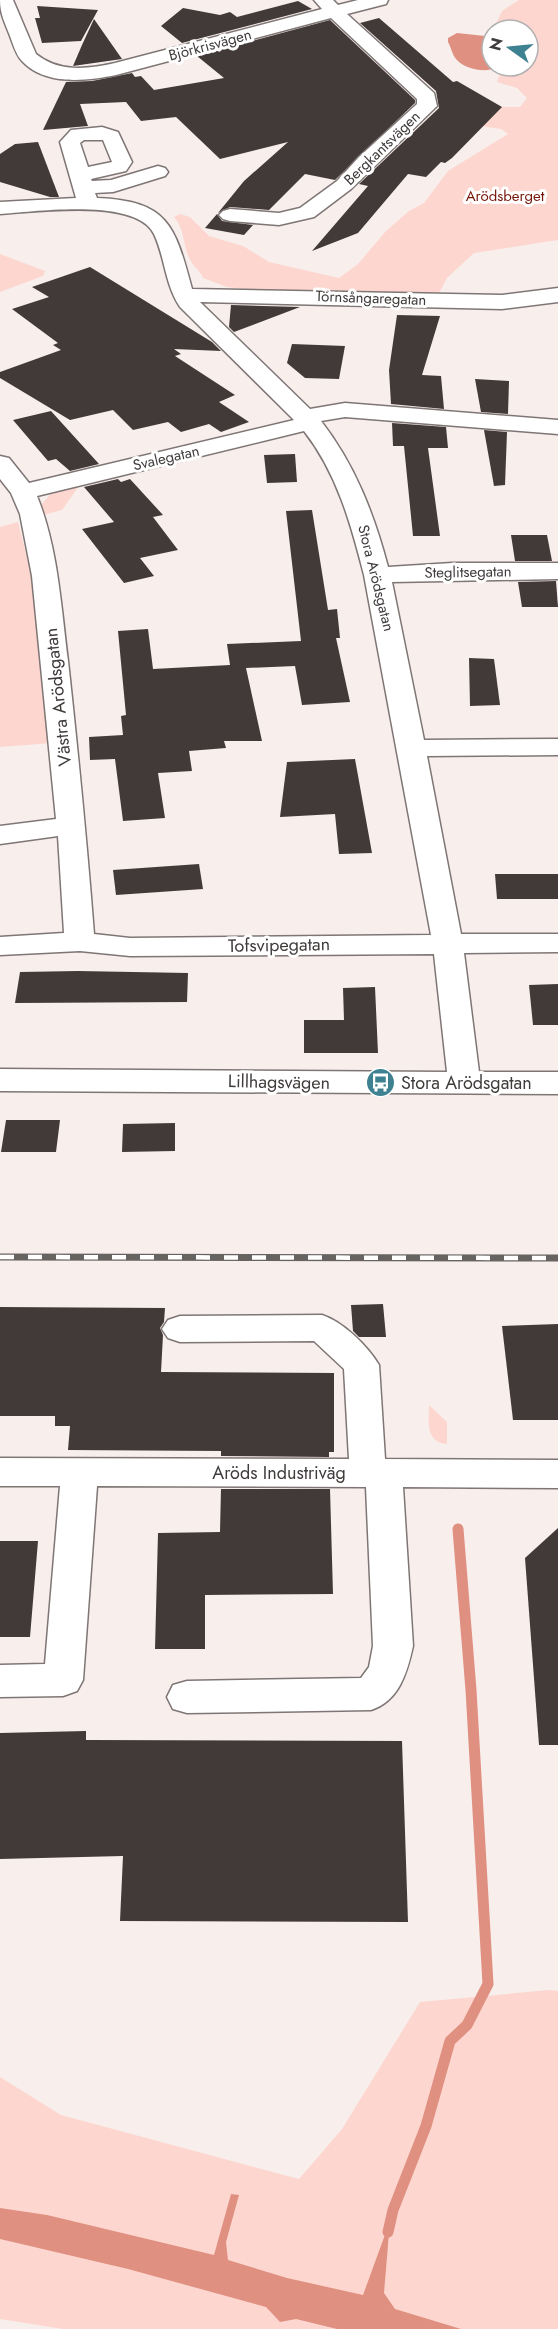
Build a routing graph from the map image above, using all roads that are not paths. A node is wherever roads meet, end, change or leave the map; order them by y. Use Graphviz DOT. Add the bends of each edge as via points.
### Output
graph roads {
  1 [pos="4,0"];
  2 [pos="379,0"];
  3 [pos="328,6"];
  4 [pos="158,172"];
  5 [pos="82,193"];
  6 [pos="0,208"];
  7 [pos="230,215"];
  8 [pos="183,295"];
  9 [pos="558,295"];
  10 [pos="307,420"];
  11 [pos="558,427"];
  12 [pos="0,463"];
  13 [pos="23,492"];
  14 [pos="558,571"];
  15 [pos="378,575"];
  16 [pos="558,747"];
  17 [pos="412,748"];
  18 [pos="71,826"];
  19 [pos="0,835"];
  20 [pos="80,942"];
  21 [pos="448,943"];
  22 [pos="558,943"];
  23 [pos="0,946"];
  24 [pos="0,1080"];
  25 [pos="464,1083"];
  26 [pos="558,1083"];
  27 [pos="180,1329"];
  28 [pos="0,1472"];
  29 [pos="80,1472"];
  30 [pos="376,1474"];
  31 [pos="558,1474"];
  32 [pos="0,1681"];
  33 [pos="187,1697"];
  1 -- 3 [label="street, Björkrisvägen" via="28,57 39,67 57,72 101,72"];
  2 -- 3 [label="street, Björkrisvägen"];
  3 -- 7 [label="street, Bergkantsvägen" via="427,97 428,106 344,185 307,213 279,219"];
  4 -- 5 [label="street"];
  5 -- 6 [label="street"];
  5 -- 8 [label="street, Stora Arödsgatan" via="155,220 166,240"];
  8 -- 9 [label="street, Törnsångaregatan" via="502,302"];
  8 -- 10 [label="street, Stora Arödsgatan" via="206,323"];
  10 -- 11 [label="street, Svalegatan" via="345,410"];
  10 -- 13 [label="street, Svalegatan"];
  10 -- 15 [label="street, Stora Arödsgatan" via="333,456 358,508"];
  12 -- 13 [label="street, Västra Arödsgatan"];
  13 -- 18 [label="street, Västra Arödsgatan" via="32,514 45,576"];
  14 -- 15 [label="street, Steglitsegatan"];
  15 -- 17 [label="street, Stora Arödsgatan"];
  16 -- 17 [label="street"];
  17 -- 21 [label="street, Stora Arödsgatan"];
  18 -- 19 [label="street"];
  18 -- 20 [label="street, Västra Arödsgatan"];
  20 -- 21 [label="street, Tofsvipegatan" via="130,947"];
  20 -- 23 [label="street, Tofsvipegatan"];
  21 -- 22 [label="street, Tofsvipegatan"];
  21 -- 25 [label="street, Stora Arödsgatan"];
  24 -- 25 [label="street, Lillhagsvägen"];
  25 -- 26 [label="street, Lillhagsvägen"];
  27 -- 30 [label="street" via="322,1328 361,1365"];
  28 -- 29 [label="street, Aröds Industriväg"];
  29 -- 30 [label="street, Aröds Industriväg"];
  29 -- 32 [label="street" via="63,1680"];
  30 -- 31 [label="street, Aröds Industriväg"];
  30 -- 33 [label="street" via="393,1646 388,1672 371,1694"];
}
